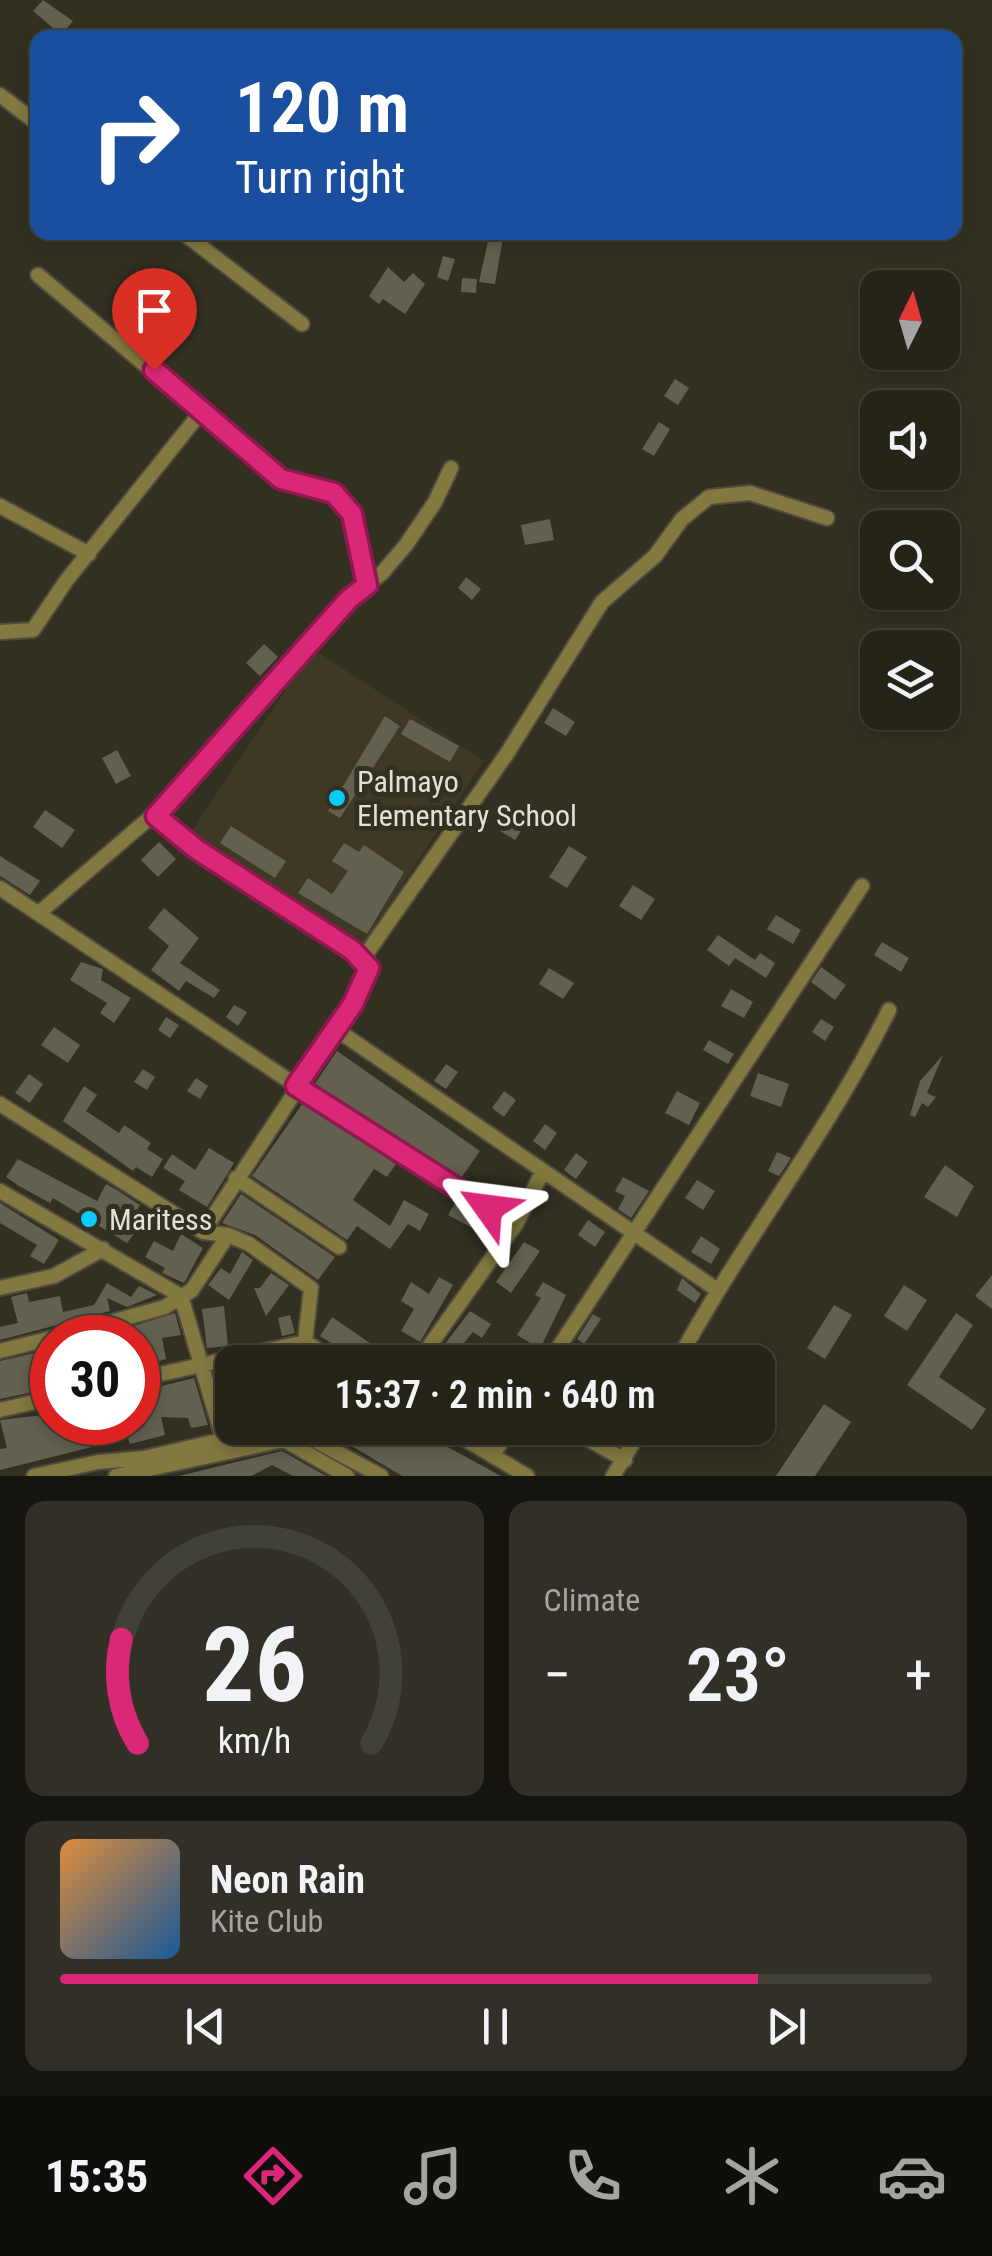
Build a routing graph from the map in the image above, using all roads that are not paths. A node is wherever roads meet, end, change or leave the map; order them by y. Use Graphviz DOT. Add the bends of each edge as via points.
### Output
graph roads {
  1 [pos="0,96"];
  2 [pos="30,118"];
  3 [pos="192,240"];
  4 [pos="38,275"];
  5 [pos="302,324"];
  6 [pos="201,412"];
  7 [pos="451,468"];
  8 [pos="0,506"];
  9 [pos="828,518"];
  10 [pos="88,554"];
  11 [pos="367,585"];
  12 [pos="0,632"];
  13 [pos="156,816"];
  14 [pos="862,886"];
  15 [pos="0,888"];
  16 [pos="39,913"];
  17 [pos="362,960"];
  18 [pos="889,1010"];
  19 [pos="334,1028"];
  20 [pos="296,1086"];
  21 [pos="0,1104"];
  22 [pos="542,1174"];
  23 [pos="236,1178"];
  24 [pos="0,1191"];
  25 [pos="516,1224"];
  26 [pos="204,1232"];
  27 [pos="632,1232"];
  28 [pos="228,1235"];
  29 [pos="339,1246"];
  30 [pos="103,1249"];
  31 [pos="0,1288"];
  32 [pos="716,1289"];
  33 [pos="181,1296"];
  34 [pos="148,1315"];
  35 [pos="305,1342"];
  36 [pos="30,1343"];
  37 [pos="310,1345"];
  38 [pos="430,1345"];
  39 [pos="560,1345"];
  40 [pos="686,1345"];
  41 [pos="0,1350"];
  42 [pos="201,1362"];
  43 [pos="160,1372"];
  44 [pos="30,1403"];
  45 [pos="215,1409"];
  46 [pos="0,1410"];
  47 [pos="215,1445"];
  48 [pos="324,1445"];
  49 [pos="476,1445"];
  50 [pos="499,1445"];
  51 [pos="598,1445"];
  52 [pos="633,1445"];
  53 [pos="204,1452"];
  54 [pos="493,1455"];
  55 [pos="625,1460"];
  56 [pos="34,1476"];
  57 [pos="116,1476"];
  58 [pos="347,1476"];
  59 [pos="381,1476"];
  60 [pos="527,1476"];
  61 [pos="613,1476"];
  1 -- 2 [label="street"];
  3 -- 5 [label="street"];
  4 -- 6 [label="street"];
  6 -- 10 [label="street"];
  6 -- 11 [label="street" via="281,479 334,493 352,514"];
  7 -- 11 [label="street" via="406,544"];
  8 -- 10 [label="street"];
  9 -- 17 [label="street" via="750,493 709,497 682,518 655,556 602,602 506,756"];
  10 -- 12 [label="street" via="34,630"];
  11 -- 13 [label="street"];
  13 -- 16 [label="street"];
  13 -- 17 [label="street"];
  14 -- 27 [label="street"];
  15 -- 16 [label="street"];
  16 -- 20 [label="street"];
  17 -- 19 [label="street" via="369,968"];
  18 -- 32 [label="street" via="810,1154"];
  19 -- 20 [label="street"];
  19 -- 22 [label="street"];
  20 -- 23 [label="street"];
  20 -- 25 [label="street"];
  21 -- 26 [label="street"];
  22 -- 25 [label="street"];
  22 -- 27 [label="street"];
  23 -- 26 [label="street"];
  23 -- 29 [label="street"];
  24 -- 30 [label="street"];
  25 -- 38 [label="street"];
  26 -- 28 [label="street"];
  27 -- 32 [label="street"];
  27 -- 39 [label="street"];
  28 -- 33 [label="street" via="203,1276"];
  28 -- 35 [label="street" via="311,1288"];
  30 -- 31 [label="street" via="54,1276"];
  30 -- 33 [label="street"];
  32 -- 40 [label="street"];
  33 -- 34 [label="street"];
  33 -- 42 [label="street"];
  35 -- 37 [label="street"];
  35 -- 42 [label="street"];
  36 -- 41 [label="street"];
  42 -- 43 [label="street"];
  42 -- 45 [label="street"];
  44 -- 46 [label="street"];
  47 -- 53 [label="street"];
  48 -- 59 [label="street"];
  49 -- 54 [label="street"];
  50 -- 54 [label="street"];
  51 -- 55 [label="street"];
  52 -- 55 [label="street"];
  53 -- 56 [label="street"];
  53 -- 57 [label="street"];
  53 -- 58 [label="street" via="284,1440"];
  54 -- 60 [label="street"];
  55 -- 61 [label="street"];
}
